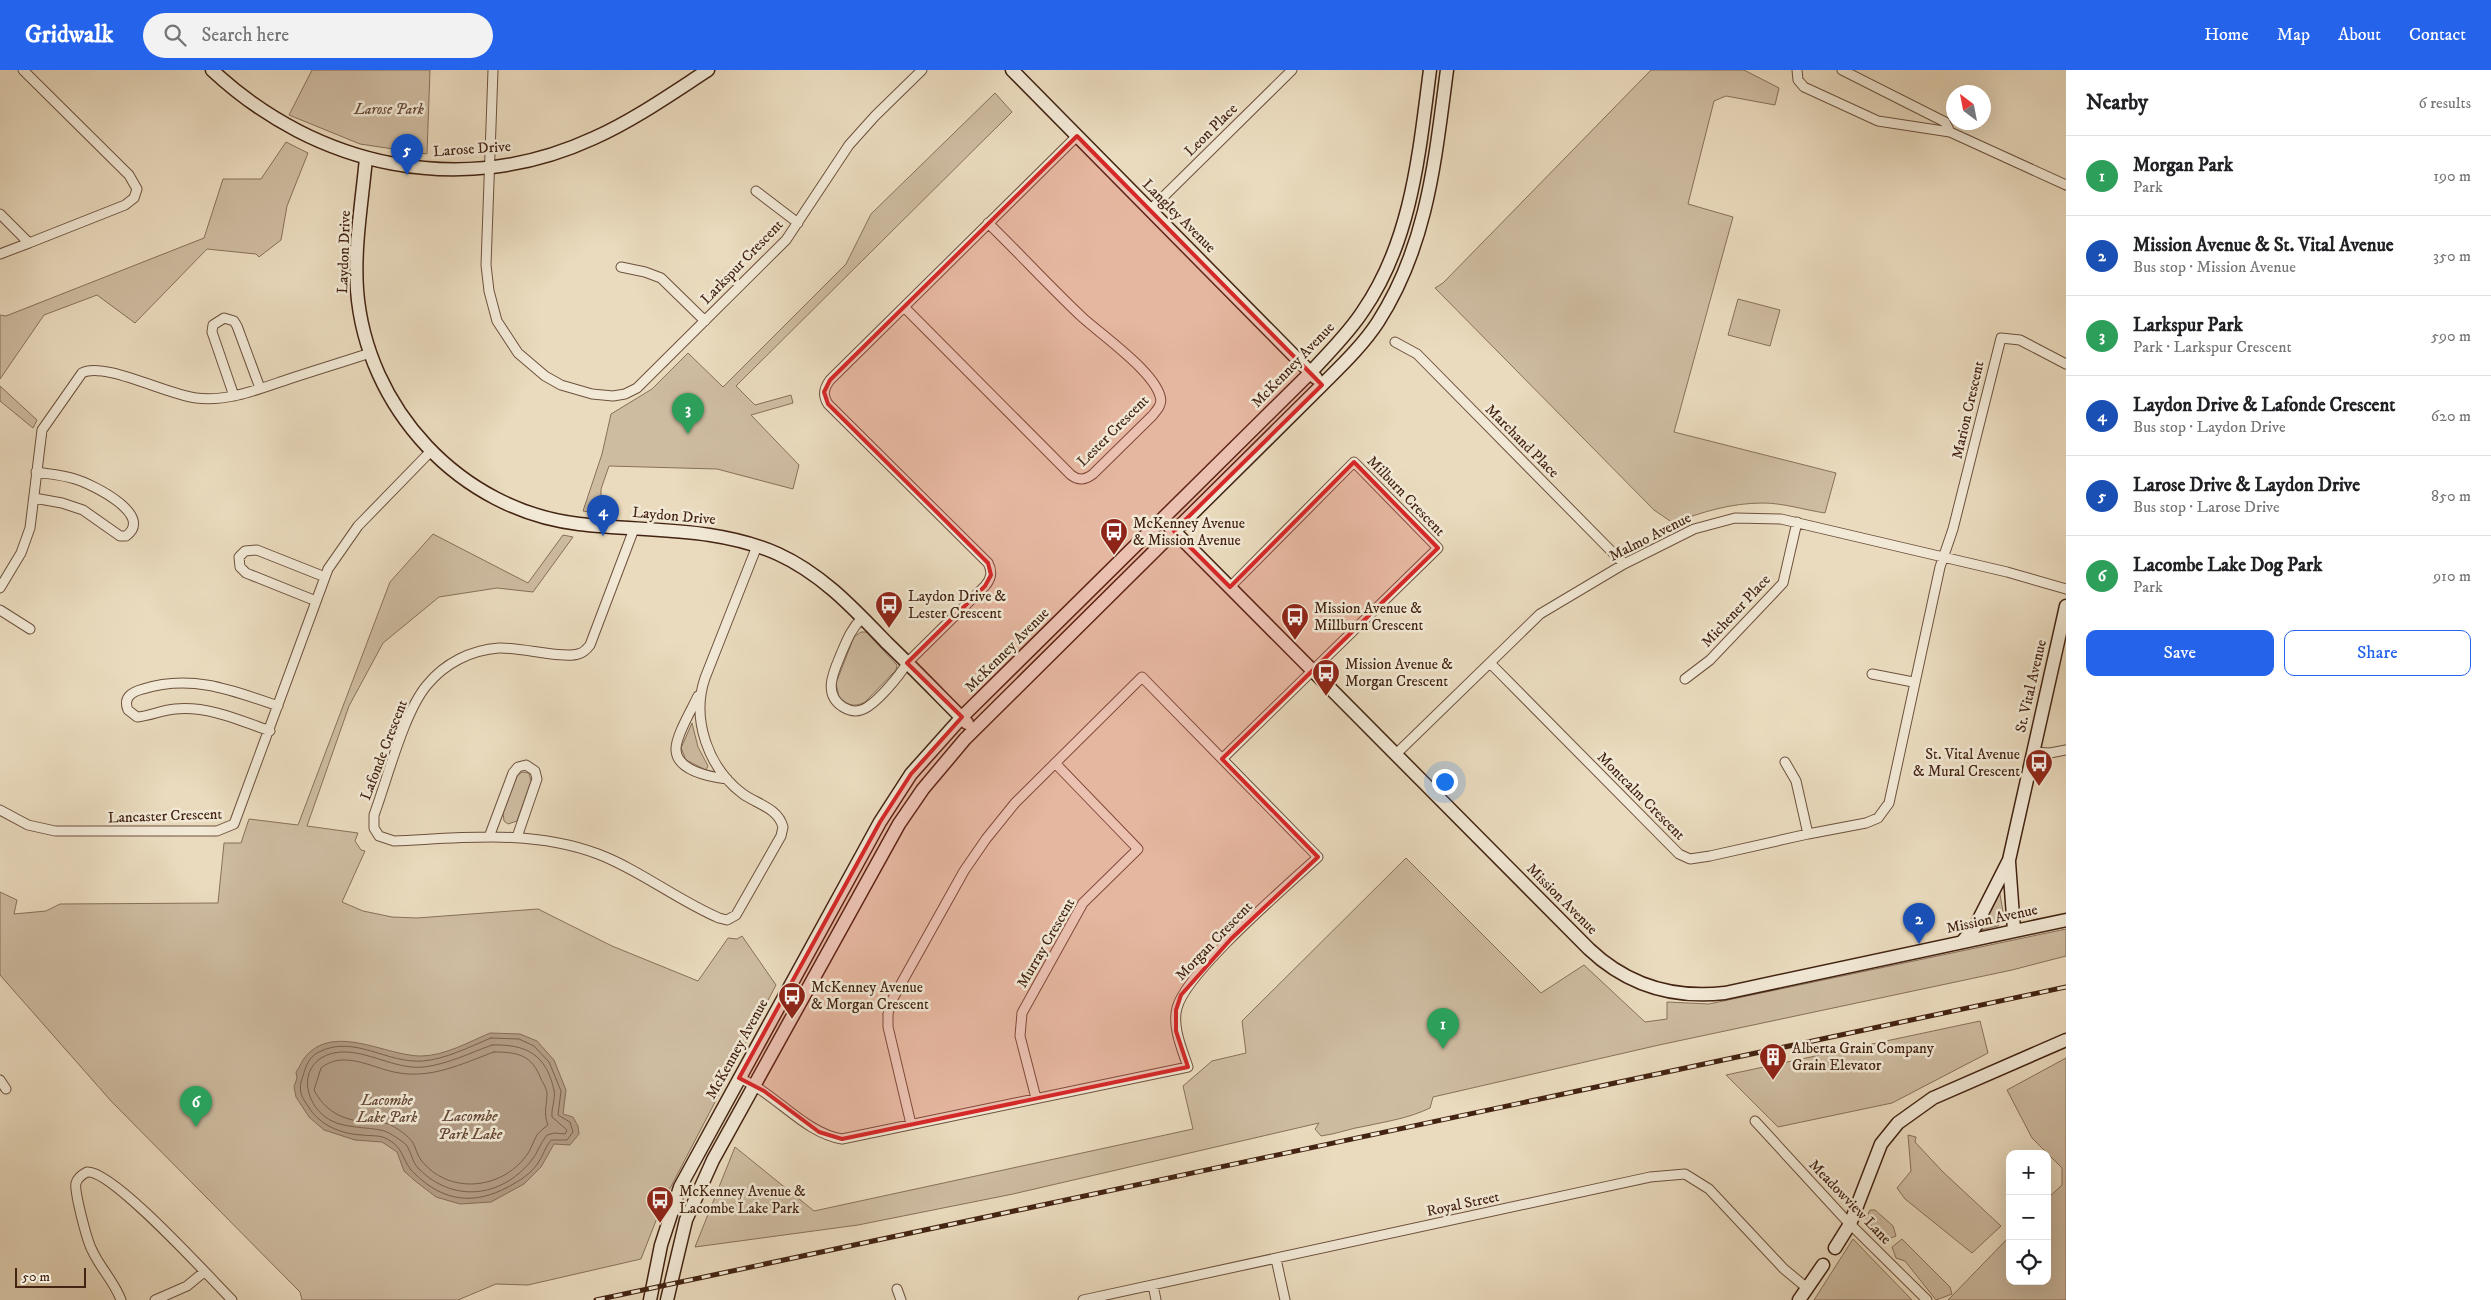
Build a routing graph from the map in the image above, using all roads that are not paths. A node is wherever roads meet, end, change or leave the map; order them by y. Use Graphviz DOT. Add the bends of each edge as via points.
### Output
graph roads {
  1 [pos="24,70"];
  2 [pos="212,70"];
  3 [pos="493,70"];
  4 [pos="708,70"];
  5 [pos="922,70"];
  6 [pos="1012,70"];
  7 [pos="1292,70"];
  8 [pos="1430,70"];
  9 [pos="1447,70"];
  10 [pos="1797,70"];
  11 [pos="1842,70"];
  12 [pos="1950,132"];
  13 [pos="1077,136"];
  14 [pos="366,158"];
  15 [pos="490,167"];
  16 [pos="2066,185"];
  17 [pos="756,191"];
  18 [pos="1150,210"];
  19 [pos="0,214"];
  20 [pos="798,223"];
  21 [pos="988,223"];
  22 [pos="29,243"];
  23 [pos="0,254"];
  24 [pos="620,267"];
  25 [pos="904,307"];
  26 [pos="705,320"];
  27 [pos="1395,342"];
  28 [pos="370,353"];
  29 [pos="2066,364"];
  30 [pos="1311,372"];
  31 [pos="1322,385"];
  32 [pos="260,388"];
  33 [pos="234,396"];
  34 [pos="431,451"];
  35 [pos="36,472"];
  36 [pos="34,498"];
  37 [pos="1162,520"];
  38 [pos="1797,522"];
  39 [pos="634,529"];
  40 [pos="1174,531"];
  41 [pos="757,546"];
  42 [pos="1944,557"];
  43 [pos="1624,564"];
  44 [pos="325,576"];
  45 [pos="1230,587"];
  46 [pos="0,588"];
  47 [pos="2066,589"];
  48 [pos="316,601"];
  49 [pos="2066,606"];
  50 [pos="0,610"];
  51 [pos="862,618"];
  52 [pos="30,629"];
  53 [pos="907,663"];
  54 [pos="1490,663"];
  55 [pos="1311,670"];
  56 [pos="1872,674"];
  57 [pos="1686,678"];
  58 [pos="1914,682"];
  59 [pos="701,692"];
  60 [pos="278,706"];
  61 [pos="962,717"];
  62 [pos="974,730"];
  63 [pos="270,731"];
  64 [pos="2066,750"];
  65 [pos="2033,752"];
  66 [pos="1395,755"];
  67 [pos="1222,759"];
  68 [pos="1785,762"];
  69 [pos="1055,763"];
  70 [pos="727,779"];
  71 [pos="0,810"];
  72 [pos="1808,834"];
  73 [pos="489,837"];
  74 [pos="517,837"];
  75 [pos="2009,860"];
  76 [pos="2066,920"];
  77 [pos="2014,930"];
  78 [pos="1962,942"];
  79 [pos="2066,1040"];
  80 [pos="739,1078"];
  81 [pos="0,1080"];
  82 [pos="756,1085"];
  83 [pos="6,1089"];
  84 [pos="1036,1098"];
  85 [pos="1755,1121"];
  86 [pos="911,1124"];
  87 [pos="1850,1224"];
  88 [pos="1835,1248"];
  89 [pos="1276,1259"];
  90 [pos="1823,1265"];
  91 [pos="204,1272"];
  92 [pos="1153,1285"];
  93 [pos="1807,1288"];
  94 [pos="897,1289"];
  95 [pos="121,1300"];
  96 [pos="155,1300"];
  97 [pos="232,1300"];
  98 [pos="650,1300"];
  99 [pos="667,1300"];
  100 [pos="901,1300"];
  101 [pos="1083,1300"];
  102 [pos="1156,1300"];
  103 [pos="1285,1300"];
  104 [pos="1799,1300"];
  105 [pos="1927,1300"];
  1 -- 22 [label="street" via="129,175 137,189 134,198 125,205"];
  2 -- 14 [label="street, Larose Drive" via="250,103 279,122 315,141"];
  3 -- 15 [label="street, Larkspur Crescent"];
  4 -- 15 [label="street, Larose Drive" via="593,139 532,160"];
  5 -- 20 [label="street, Larkspur Crescent" via="849,145"];
  6 -- 13 [label="street, Langley Avenue"];
  7 -- 18 [label="street, Leon Place"];
  8 -- 30 [label="street, McKenney Avenue" via="1414,179 1403,230 1391,263 1346,335"];
  9 -- 31 [label="street" via="1432,183 1404,275 1378,322 1357,350"];
  10 -- 12 [label="street" via="1798,80 1804,87 1878,121"];
  11 -- 12 [label="street" via="1945,122"];
  12 -- 16 [label="street"];
  13 -- 18 [label="street, Langley Avenue"];
  13 -- 21 [label="street"];
  14 -- 15 [label="street, Larose Drive" via="426,169"];
  14 -- 28 [label="street, Laydon Drive" via="356,278 361,320"];
  15 -- 26 [label="street, Larkspur Crescent" via="486,265 491,302 497,321 512,346 545,376 586,393 625,394 638,388"];
  17 -- 20 [label="street, Larkspur Crescent"];
  18 -- 30 [label="street, Langley Avenue"];
  19 -- 22 [label="street"];
  20 -- 26 [label="street, Larkspur Crescent" via="786,240"];
  21 -- 25 [label="street"];
  21 -- 25 [label="street, Lester Crescent" via="1137,365 1161,397 1160,406 1152,416 1093,474 1082,480 1075,478"];
  22 -- 23 [label="street"];
  24 -- 26 [label="street, Larkspur Crescent" via="661,278"];
  25 -- 53 [label="street" via="830,380 824,398 988,563 991,575 985,586"];
  27 -- 43 [label="street, Marchand Place" via="1417,354"];
  28 -- 32 [label="street"];
  28 -- 34 [label="street, Laydon Drive" via="392,401"];
  29 -- 42 [label="street, Marion Crescent" via="2020,340 2001,338"];
  30 -- 31 [label="street, Langley Avenue"];
  30 -- 37 [label="street, McKenney Avenue"];
  31 -- 40 [label="street"];
  32 -- 33 [label="street"];
  32 -- 33 [label="street" via="237,326 234,321 224,318 213,325 212,332"];
  33 -- 35 [label="street" via="195,398 102,370 87,370 76,380 42,430"];
  34 -- 39 [label="street, Laydon Drive" via="473,485 527,512 565,522"];
  34 -- 44 [label="street, Lancaster Crescent" via="358,526"];
  35 -- 36 [label="street"];
  35 -- 36 [label="street" via="73,478 95,487 126,510 135,521 135,527 126,536 120,536 83,510"];
  36 -- 46 [label="street" via="25,544"];
  37 -- 40 [label="street, Mission Avenue"];
  37 -- 61 [label="street, McKenney Avenue"];
  38 -- 42 [label="street, Malmo Avenue"];
  38 -- 43 [label="street, Malmo Avenue" via="1750,517 1719,521 1682,534"];
  38 -- 57 [label="street, Michener Place" via="1783,583 1710,660"];
  39 -- 41 [label="street, Laydon Drive" via="705,533"];
  39 -- 73 [label="street, Lafonde Crescent" via="590,645 585,650 571,655 506,648 472,653 438,673 415,703 374,815 376,833 394,841"];
  40 -- 45 [label="street, Mission Avenue"];
  40 -- 62 [label="street"];
  41 -- 51 [label="street, Laydon Drive" via="810,572 833,589"];
  41 -- 59 [label="street, Lafonde Crescent"];
  42 -- 47 [label="street, Malmo Avenue"];
  42 -- 58 [label="street, Montcalm Crescent"];
  43 -- 54 [label="street, Malmo Avenue" via="1540,614"];
  44 -- 48 [label="street, Lancaster Crescent"];
  44 -- 48 [label="street" via="257,550 245,551 240,557 240,567 246,573"];
  45 -- 55 [label="street, Mission Avenue"];
  45 -- 55 [label="street, Milburn Crescent" via="1354,462 1438,548"];
  48 -- 60 [label="street, Lancaster Crescent"];
  49 -- 65 [label="street, St. Vital Avenue"];
  50 -- 52 [label="street"];
  51 -- 53 [label="street, Laydon Drive"];
  51 -- 53 [label="street" via="852,630 832,677 831,690 838,704 852,710 866,708 902,673"];
  53 -- 61 [label="street, Laydon Drive"];
  54 -- 66 [label="street, Malmo Avenue"];
  54 -- 72 [label="street, Montcalm Crescent" via="1679,854 1690,859 1710,856"];
  55 -- 66 [label="street, Mission Avenue"];
  55 -- 67 [label="street"];
  56 -- 58 [label="street"];
  58 -- 72 [label="street, Montcalm Crescent" via="1889,803 1884,811 1866,823"];
  59 -- 70 [label="street, Lafonde Crescent" via="700,714 705,740"];
  59 -- 70 [label="street, Lafonde Crescent" via="676,752 682,763 707,776"];
  60 -- 63 [label="street, Lancaster Crescent"];
  60 -- 63 [label="street" via="226,688 193,682 151,686 133,692 126,702 128,710 137,717 172,709 199,709"];
  61 -- 62 [label="street, Laydon Drive"];
  61 -- 80 [label="street, McKenney Avenue" via="911,774 880,822"];
  62 -- 82 [label="street" via="922,789 898,824"];
  63 -- 71 [label="street, Lancaster Crescent" via="238,819 223,830 55,831 28,825"];
  64 -- 65 [label="street" via="2050,754"];
  65 -- 75 [label="street, St. Vital Avenue"];
  66 -- 78 [label="street, Mission Avenue" via="1599,958 1645,986 1685,994 1725,993"];
  67 -- 69 [label="street, Morgan Crescent" via="1142,677"];
  67 -- 84 [label="street, Morgan Crescent" via="1318,857 1231,939 1181,995 1176,1010 1176,1031 1188,1067"];
  68 -- 72 [label="street" via="1796,781"];
  69 -- 84 [label="street, Murray Crescent" via="1138,848 1083,903 1022,1013 1020,1036"];
  69 -- 86 [label="street, Morgan Crescent" via="1015,803 975,855 892,1000 888,1028"];
  70 -- 74 [label="street, Lafonde Crescent" via="742,794 775,812 783,827 742,907 731,919 716,917 598,854 556,842"];
  73 -- 74 [label="street, Lafonde Crescent"];
  73 -- 74 [label="street" via="514,771 526,765 535,771 537,779"];
  75 -- 77 [label="street, St. Vital Avenue"];
  75 -- 78 [label="street, St. Vital Avenue" via="1975,927"];
  76 -- 77 [label="street, Mission Avenue"];
  77 -- 78 [label="street, Mission Avenue"];
  79 -- 87 [label="street" via="1933,1098 1898,1123 1881,1144"];
  80 -- 82 [label="street, Morgan Crescent"];
  80 -- 98 [label="street, McKenney Avenue" via="680,1187 661,1245"];
  81 -- 83 [label="street"];
  82 -- 86 [label="street, Morgan Crescent" via="813,1128 834,1138"];
  82 -- 99 [label="street" via="713,1160 686,1220"];
  84 -- 86 [label="street, Morgan Crescent"];
  85 -- 87 [label="street, Meadowview Lane"];
  87 -- 88 [label="street"];
  87 -- 105 [label="street, Meadowview Lane"];
  89 -- 92 [label="street, Royal Street"];
  89 -- 93 [label="street, Royal Street" via="1650,1177 1686,1174 1709,1189 1784,1269"];
  89 -- 103 [label="street"];
  90 -- 93 [label="street"];
  91 -- 95 [label="street" via="132,1199 97,1173 87,1172 76,1186 84,1225 92,1250"];
  91 -- 96 [label="street" via="180,1290"];
  91 -- 97 [label="street"];
  92 -- 101 [label="street, Royal Street"];
  92 -- 102 [label="street"];
  93 -- 104 [label="street"];
  94 -- 100 [label="street"];
}
